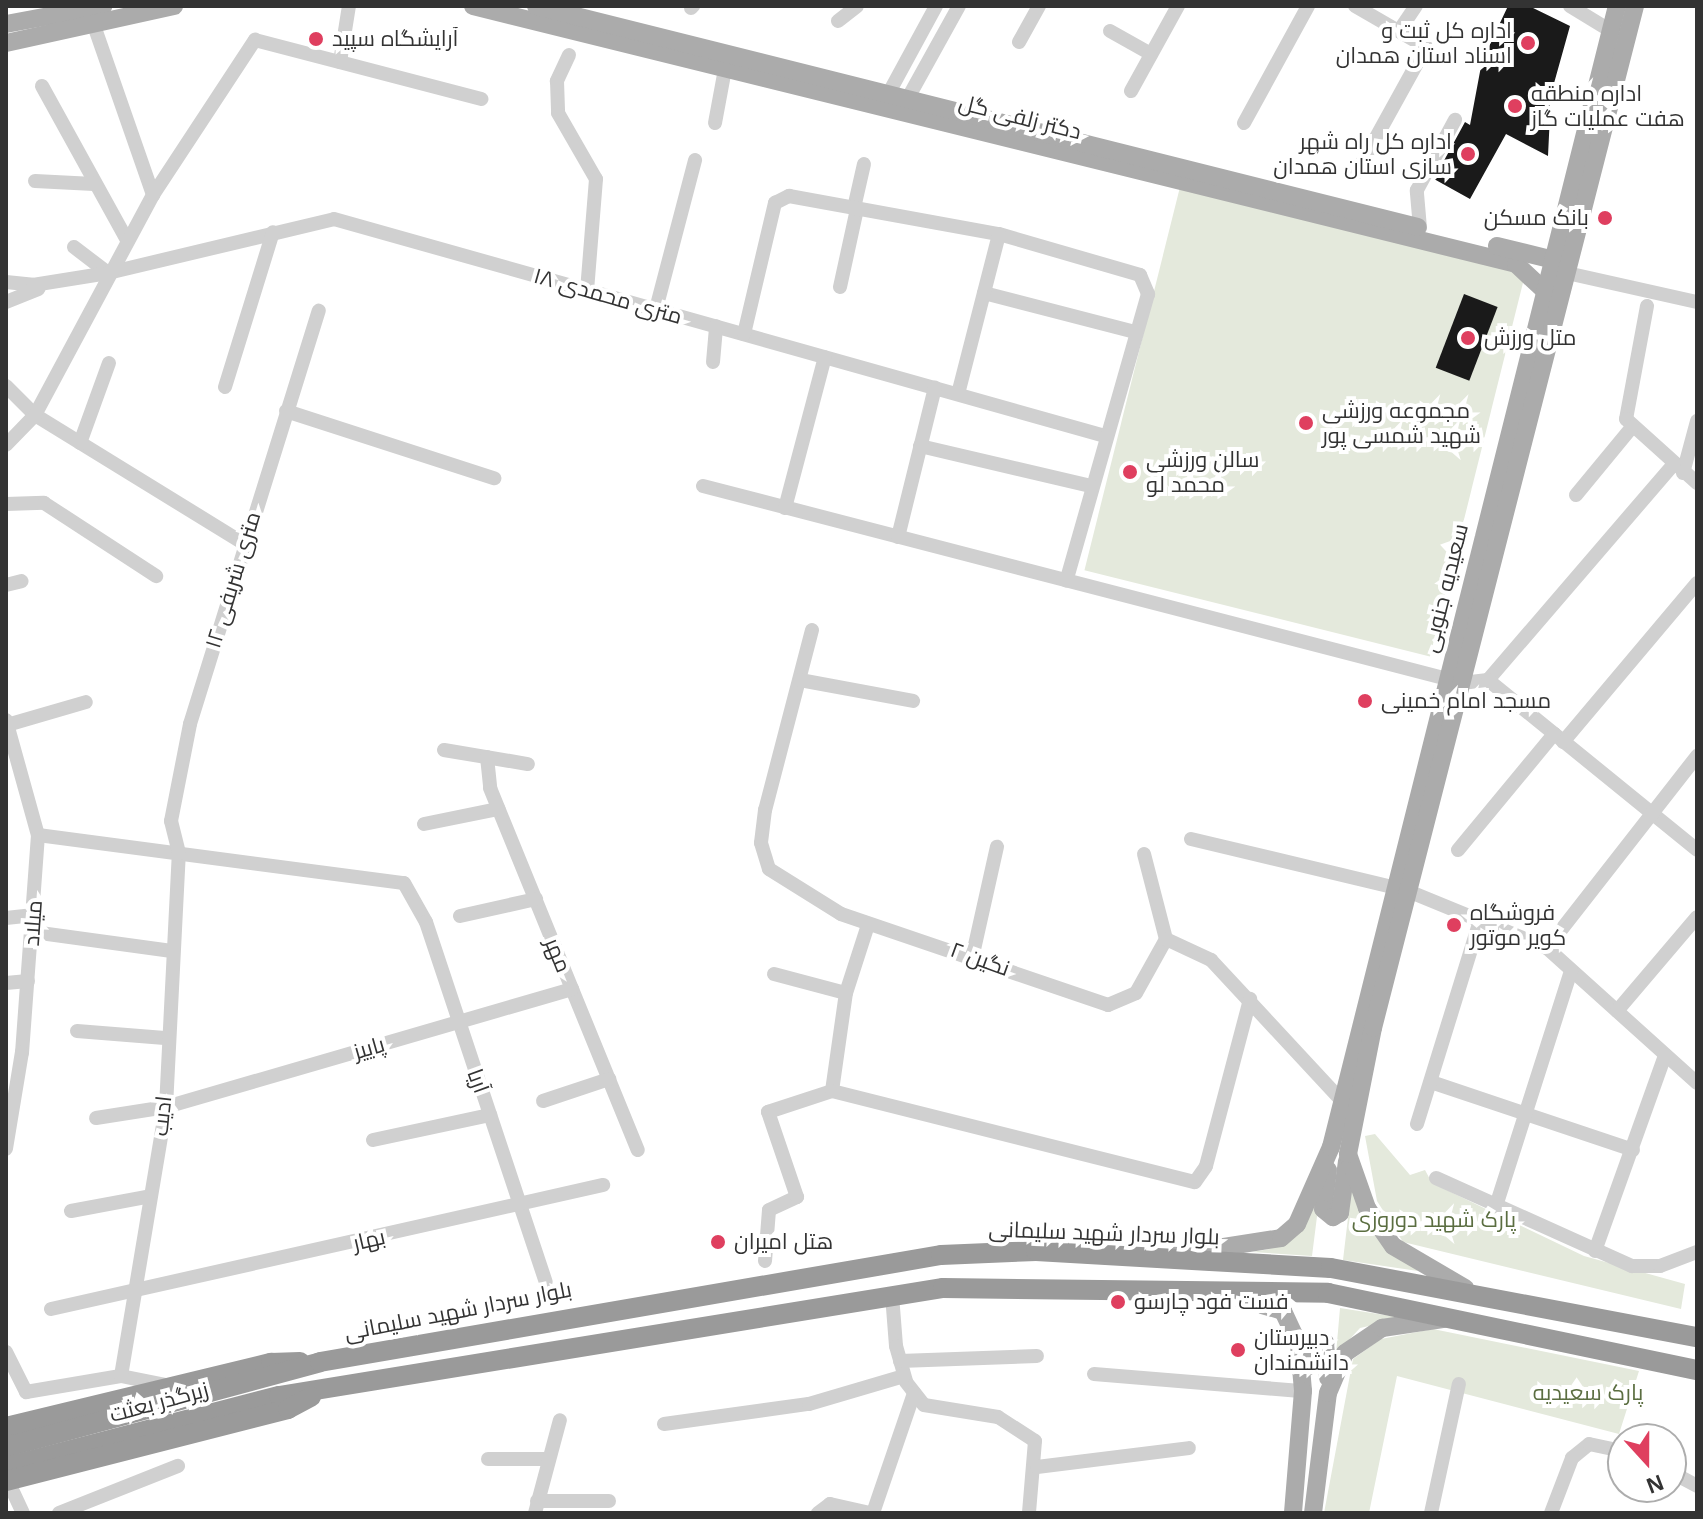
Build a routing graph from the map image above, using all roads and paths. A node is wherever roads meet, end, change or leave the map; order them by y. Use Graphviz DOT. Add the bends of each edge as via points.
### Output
graph roads {
  1 [pos="174,6"];
  2 [pos="349,6"];
  3 [pos="473,6"];
  4 [pos="536,6"];
  5 [pos="857,6"];
  6 [pos="959,6"];
  7 [pos="1039,6"];
  8 [pos="1178,6"];
  9 [pos="1308,6"];
  10 [pos="1355,6"];
  11 [pos="1416,6"];
  12 [pos="1570,6"];
  13 [pos="1617,6"];
  14 [pos="1635,6"];
  15 [pos="934,7"];
  16 [pos="93,11"];
  17 [pos="838,21"];
  18 [pos="6,24"];
  19 [pos="948,26"];
  20 [pos="1110,31"];
  21 [pos="1399,31"];
  22 [pos="1611,31"];
  23 [pos="1019,42"];
  24 [pos="6,43"];
  25 [pos="1151,54"];
  26 [pos="569,55"];
  27 [pos="340,62"];
  28 [pos="725,69"];
  29 [pos="899,73"];
  30 [pos="42,86"];
  31 [pos="1131,91"];
  32 [pos="908,98"];
  33 [pos="481,99"];
  34 [pos="885,101"];
  35 [pos="1455,120"];
  36 [pos="715,123"];
  37 [pos="1244,123"];
  38 [pos="695,160"];
  39 [pos="864,164"];
  40 [pos="1357,172"];
  41 [pos="35,181"];
  42 [pos="94,184"];
  43 [pos="153,195"];
  44 [pos="855,208"];
  45 [pos="1420,228"];
  46 [pos="273,232"];
  47 [pos="999,234"];
  48 [pos="127,240"];
  49 [pos="74,247"];
  50 [pos="1563,266"];
  51 [pos="108,273"];
  52 [pos="58,281"];
  53 [pos="6,282"];
  54 [pos="840,287"];
  55 [pos="587,290"];
  56 [pos="1545,291"];
  57 [pos="984,293"];
  58 [pos="6,302"];
  59 [pos="1697,302"];
  60 [pos="1647,306"];
  61 [pos="656,309"];
  62 [pos="319,311"];
  63 [pos="716,326"];
  64 [pos="1135,332"];
  65 [pos="744,334"];
  66 [pos="825,357"];
  67 [pos="713,362"];
  68 [pos="109,363"];
  69 [pos="6,386"];
  70 [pos="225,387"];
  71 [pos="935,388"];
  72 [pos="958,394"];
  73 [pos="286,411"];
  74 [pos="35,415"];
  75 [pos="1697,421"];
  76 [pos="1632,427"];
  77 [pos="1105,436"];
  78 [pos="80,443"];
  79 [pos="6,445"];
  80 [pos="920,446"];
  81 [pos="1678,469"];
  82 [pos="494,478"];
  83 [pos="1697,483"];
  84 [pos="703,486"];
  85 [pos="1091,486"];
  86 [pos="1576,495"];
  87 [pos="6,504"];
  88 [pos="785,508"];
  89 [pos="898,537"];
  90 [pos="243,543"];
  91 [pos="156,576"];
  92 [pos="22,581"];
  93 [pos="1066,581"];
  94 [pos="1697,583"];
  95 [pos="6,585"];
  96 [pos="812,630"];
  97 [pos="800,680"];
  98 [pos="1488,680"];
  99 [pos="1454,681"];
  100 [pos="913,701"];
  101 [pos="86,702"];
  102 [pos="7,722"];
  103 [pos="1558,738"];
  104 [pos="10,743"];
  105 [pos="444,750"];
  106 [pos="1697,756"];
  107 [pos="487,757"];
  108 [pos="528,764"];
  109 [pos="498,809"];
  110 [pos="1649,811"];
  111 [pos="424,824"];
  112 [pos="38,835"];
  113 [pos="1191,839"];
  114 [pos="997,847"];
  115 [pos="1458,850"];
  116 [pos="1697,850"];
  117 [pos="179,853"];
  118 [pos="1144,854"];
  119 [pos="1400,889"];
  120 [pos="536,899"];
  121 [pos="34,915"];
  122 [pos="460,916"];
  123 [pos="1481,917"];
  124 [pos="1697,917"];
  125 [pos="6,918"];
  126 [pos="868,925"];
  127 [pos="33,932"];
  128 [pos="1166,939"];
  129 [pos="1547,948"];
  130 [pos="172,951"];
  131 [pos="973,954"];
  132 [pos="1571,971"];
  133 [pos="774,974"];
  134 [pos="28,981"];
  135 [pos="6,983"];
  136 [pos="572,989"];
  137 [pos="846,993"];
  138 [pos="1250,999"];
  139 [pos="1617,1011"];
  140 [pos="457,1023"];
  141 [pos="77,1031"];
  142 [pos="165,1038"];
  143 [pos="6,1052"];
  144 [pos="22,1052"];
  145 [pos="1665,1055"];
  146 [pos="1694,1074"];
  147 [pos="609,1079"];
  148 [pos="1431,1082"];
  149 [pos="832,1091"];
  150 [pos="1340,1099"];
  151 [pos="543,1101"];
  152 [pos="166,1107"];
  153 [pos="1521,1112"];
  154 [pos="490,1115"];
  155 [pos="96,1118"];
  156 [pos="1417,1124"];
  157 [pos="9,1131"];
  158 [pos="373,1140"];
  159 [pos="6,1149"];
  160 [pos="638,1150"];
  161 [pos="1340,1150"];
  162 [pos="1633,1150"];
  163 [pos="1436,1178"];
  164 [pos="603,1185"];
  165 [pos="151,1196"];
  166 [pos="521,1204"];
  167 [pos="1496,1206"];
  168 [pos="71,1211"];
  169 [pos="1595,1251"];
  170 [pos="1697,1252"];
  171 [pos="1159,1256"];
  172 [pos="765,1261"];
  173 [pos="546,1282"];
  174 [pos="1465,1288"];
  175 [pos="1204,1291"];
  176 [pos="134,1295"];
  177 [pos="892,1295"];
  178 [pos="677,1296"];
  179 [pos="51,1309"];
  180 [pos="1453,1318"];
  181 [pos="680,1328"];
  182 [pos="1697,1337"];
  183 [pos="6,1352"];
  184 [pos="1037,1356"];
  185 [pos="320,1362"];
  186 [pos="902,1369"];
  187 [pos="1697,1370"];
  188 [pos="1094,1374"];
  189 [pos="121,1376"];
  190 [pos="1459,1384"];
  191 [pos="170,1386"];
  192 [pos="1303,1391"];
  193 [pos="914,1393"];
  194 [pos="1328,1393"];
  195 [pos="560,1420"];
  196 [pos="664,1424"];
  197 [pos="6,1427"];
  198 [pos="6,1447"];
  199 [pos="1189,1448"];
  200 [pos="1607,1448"];
  201 [pos="488,1459"];
  202 [pos="546,1459"];
  203 [pos="178,1466"];
  204 [pos="1037,1467"];
  205 [pos="8,1484"];
  206 [pos="609,1501"];
  207 [pos="536,1507"];
  208 [pos="23,1513"];
  209 [pos="59,1513"];
  210 [pos="818,1513"];
  211 [pos="872,1513"];
  212 [pos="1029,1513"];
  213 [pos="1293,1513"];
  214 [pos="1313,1513"];
  215 [pos="1431,1513"];
  216 [pos="1551,1513"];
  1 -- 16 [label="main road"];
  2 -- 27 [label="street"];
  3 -- 28 [label="main road, دکتر زلفی گل"];
  4 -- 34 [label="main road, دکتر زلفی گل"];
  5 -- 17 [label="street"];
  6 -- 19 [label="street"];
  7 -- 23 [label="street"];
  8 -- 25 [label="street"];
  9 -- 37 [label="street"];
  10 -- 21 [label="street"];
  11 -- 21 [label="street"];
  12 -- 22 [label="street"];
  13 -- 22 [label="main road, سعیدیه جنوبی"];
  14 -- 50 [label="main road, سعیدیه جنوبی"];
  15 -- 19 [label="street"];
  15 -- 29 [label="street"];
  16 -- 18 [label="main road"];
  16 -- 24 [label="main road"];
  16 -- 43 [label="street"];
  19 -- 32 [label="street"];
  20 -- 25 [label="street"];
  21 -- 40 [label="street" via="1426,47"];
  22 -- 50 [label="main road, سعیدیه جنوبی"];
  25 -- 31 [label="street"];
  26 -- 55 [label="street" via="557,81 558,113 596,179"];
  27 -- 33 [label="street"];
  27 -- 43 [label="street" via="255,40"];
  28 -- 34 [label="main road, دکتر زلفی گل"];
  28 -- 36 [label="street"];
  29 -- 32 [label="street"];
  29 -- 34 [label="street"];
  30 -- 42 [label="street"];
  32 -- 34 [label="main road, دکتر زلفی گل"];
  32 -- 45 [label="main road, دکتر زلفی گل"];
  32 -- 56 [label="main road, دکتر زلفی گل" via="1516,264"];
  35 -- 45 [label="street" via="1417,190"];
  38 -- 61 [label="street"];
  39 -- 44 [label="street"];
  41 -- 42 [label="street"];
  42 -- 48 [label="street"];
  43 -- 48 [label="street"];
  44 -- 47 [label="street"];
  44 -- 54 [label="street"];
  44 -- 65 [label="street" via="789,196 775,203"];
  45 -- 50 [label="main road, دکتر زلفی گل"];
  46 -- 51 [label="street, ۱۸ متری محمدی"];
  46 -- 55 [label="street, ۱۸ متری محمدی" via="334,219"];
  46 -- 70 [label="street"];
  47 -- 57 [label="street"];
  47 -- 64 [label="street" via="1147,282"];
  48 -- 51 [label="street"];
  49 -- 51 [label="street"];
  50 -- 56 [label="main road, سعیدیه جنوبی"];
  50 -- 59 [label="street"];
  50 -- 99 [label="main road, سعیدیه جنوبی"];
  51 -- 52 [label="street, ۱۸ متری محمدی"];
  51 -- 74 [label="street"];
  52 -- 53 [label="street"];
  52 -- 58 [label="street"];
  55 -- 61 [label="street, ۱۸ متری محمدی"];
  56 -- 99 [label="main road, سعیدیه جنوبی"];
  57 -- 64 [label="street"];
  57 -- 72 [label="street"];
  60 -- 76 [label="street" via="1625,405"];
  61 -- 63 [label="street, ۱۸ متری محمدی"];
  62 -- 73 [label="street, ۱۲ متری شریفی"];
  63 -- 65 [label="street, ۱۸ متری محمدی"];
  63 -- 67 [label="street"];
  64 -- 77 [label="street"];
  65 -- 66 [label="street, ۱۸ متری محمدی"];
  66 -- 71 [label="street, ۱۸ متری محمدی"];
  66 -- 88 [label="street"];
  68 -- 78 [label="street"];
  69 -- 74 [label="street"];
  71 -- 72 [label="street, ۱۸ متری محمدی"];
  71 -- 80 [label="street"];
  72 -- 77 [label="street, ۱۸ متری محمدی"];
  73 -- 82 [label="street"];
  73 -- 90 [label="street, ۱۲ متری شریفی"];
  74 -- 78 [label="street"];
  74 -- 79 [label="street"];
  75 -- 81 [label="street"];
  76 -- 81 [label="street"];
  76 -- 86 [label="street"];
  77 -- 85 [label="street"];
  78 -- 90 [label="street"];
  80 -- 85 [label="street"];
  80 -- 89 [label="street"];
  81 -- 83 [label="street"];
  81 -- 98 [label="street"];
  84 -- 88 [label="street"];
  85 -- 93 [label="street"];
  87 -- 91 [label="street" via="44,503"];
  88 -- 89 [label="street"];
  89 -- 93 [label="street"];
  90 -- 117 [label="street, ۱۲ متری شریفی" via="190,724 171,821"];
  92 -- 95 [label="street"];
  93 -- 99 [label="street"];
  94 -- 103 [label="street"];
  96 -- 97 [label="street"];
  97 -- 100 [label="street"];
  97 -- 126 [label="street, نگین ۲" via="761,843 769,869"];
  98 -- 99 [label="street"];
  98 -- 103 [label="street"];
  99 -- 119 [label="main road, سعیدیه جنوبی"];
  101 -- 102 [label="street"];
  102 -- 104 [label="street, میلاد"];
  103 -- 110 [label="street"];
  103 -- 115 [label="street"];
  104 -- 112 [label="street, میلاد"];
  105 -- 107 [label="street"];
  106 -- 110 [label="street"];
  107 -- 108 [label="street"];
  107 -- 109 [label="street, مهر"];
  109 -- 111 [label="street"];
  109 -- 120 [label="street, مهر"];
  110 -- 116 [label="street"];
  110 -- 129 [label="street"];
  112 -- 117 [label="street"];
  112 -- 121 [label="street, میلاد"];
  113 -- 119 [label="street"];
  114 -- 131 [label="street"];
  117 -- 130 [label="street, ادیب"];
  117 -- 140 [label="street, آریا" via="404,883 426,922"];
  118 -- 128 [label="street"];
  119 -- 123 [label="street"];
  119 -- 150 [label="main road, سعیدیه جنوبی"];
  119 -- 161 [label="main road, سعیدیه جنوبی"];
  120 -- 122 [label="street"];
  120 -- 136 [label="street, مهر"];
  121 -- 125 [label="street"];
  121 -- 127 [label="street, میلاد"];
  123 -- 129 [label="street"];
  123 -- 148 [label="street"];
  124 -- 139 [label="street"];
  126 -- 131 [label="street, نگین ۲"];
  126 -- 137 [label="street"];
  127 -- 130 [label="street"];
  127 -- 134 [label="street, میلاد"];
  128 -- 131 [label="street, نگین ۲" via="1136,993 1119,1005 1085,1000"];
  128 -- 138 [label="street" via="1201,952"];
  129 -- 132 [label="street"];
  130 -- 142 [label="street, ادیب"];
  132 -- 139 [label="street"];
  132 -- 153 [label="street"];
  133 -- 137 [label="street"];
  134 -- 135 [label="street"];
  134 -- 144 [label="street, میلاد"];
  136 -- 140 [label="street, پاییز"];
  136 -- 147 [label="street, مهر"];
  137 -- 149 [label="street"];
  138 -- 149 [label="street" via="1206,1166 1187,1183"];
  138 -- 150 [label="street"];
  139 -- 145 [label="street"];
  140 -- 152 [label="street, پاییز"];
  140 -- 154 [label="street, آریا"];
  141 -- 142 [label="street"];
  142 -- 152 [label="street, ادیب"];
  143 -- 144 [label="street"];
  144 -- 157 [label="street, میلاد"];
  145 -- 146 [label="street"];
  145 -- 162 [label="street"];
  147 -- 151 [label="street"];
  147 -- 160 [label="street, مهر"];
  148 -- 153 [label="street"];
  148 -- 156 [label="street"];
  149 -- 172 [label="street" via="768,1112 797,1197 769,1210"];
  150 -- 161 [label="main road, سعیدیه جنوبی"];
  152 -- 155 [label="street, پاییز"];
  152 -- 165 [label="street, ادیب"];
  153 -- 162 [label="street"];
  153 -- 167 [label="street"];
  154 -- 158 [label="street"];
  154 -- 166 [label="street, آریا"];
  157 -- 159 [label="street, میلاد"];
  161 -- 171 [label="main road, سعیدیه جنوبی" via="1297,1224 1281,1238"];
  161 -- 174 [label="main road" via="1367,1208 1393,1246"];
  162 -- 169 [label="street"];
  163 -- 167 [label="street"];
  164 -- 166 [label="street, بهار"];
  165 -- 168 [label="street"];
  165 -- 176 [label="street, ادیب"];
  166 -- 173 [label="street, آریا"];
  166 -- 176 [label="street, بهار"];
  167 -- 169 [label="street"];
  169 -- 170 [label="street" via="1643,1268"];
  171 -- 174 [label="highway, بلوار سردار شهید سلیمانی" via="1331,1268"];
  171 -- 178 [label="highway, بلوار سردار شهید سلیمانی" via="941,1255"];
  174 -- 182 [label="highway, بلوار سردار شهید سلیمانی"];
  175 -- 177 [label="highway" via="1036,1284"];
  175 -- 180 [label="highway" via="1328,1293"];
  175 -- 192 [label="main road" via="1283,1311 1299,1345"];
  176 -- 179 [label="street, بهار"];
  176 -- 189 [label="street, ادیب"];
  177 -- 181 [label="highway"];
  177 -- 186 [label="street"];
  178 -- 181 [label="highway"];
  178 -- 185 [label="highway, بلوار سردار شهید سلیمانی"];
  180 -- 187 [label="highway"];
  180 -- 194 [label="main road" via="1362,1336 1345,1353"];
  181 -- 205 [label="highway, زیرگذر بعثت" via="325,1389"];
  183 -- 189 [label="street" via="26,1392"];
  184 -- 186 [label="street"];
  185 -- 191 [label="highway" via="271,1363"];
  185 -- 198 [label="highway, زیرگذر بعثت"];
  186 -- 193 [label="street"];
  186 -- 196 [label="street" via="809,1404"];
  188 -- 192 [label="street"];
  189 -- 191 [label="street"];
  190 -- 215 [label="street"];
  191 -- 197 [label="highway"];
  192 -- 194 [label="main road" via="1310,1347 1322,1341 1330,1351"];
  192 -- 213 [label="main road"];
  193 -- 204 [label="street" via="946,1412 1019,1424 1035,1441"];
  193 -- 211 [label="street"];
  194 -- 214 [label="main road"];
  195 -- 202 [label="street"];
  199 -- 204 [label="street"];
  200 -- 216 [label="street" via="1589,1444 1566,1467"];
  201 -- 202 [label="street"];
  202 -- 207 [label="street"];
  203 -- 209 [label="street"];
  204 -- 212 [label="street"];
  205 -- 208 [label="street"];
  206 -- 207 [label="street"];
  210 -- 211 [label="street" via="830,1504"];
}
